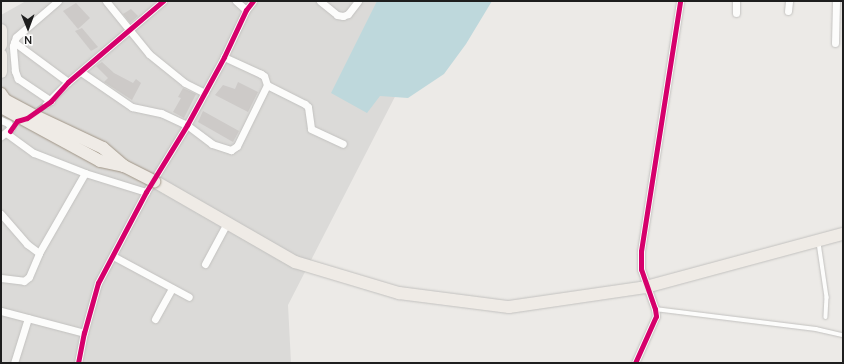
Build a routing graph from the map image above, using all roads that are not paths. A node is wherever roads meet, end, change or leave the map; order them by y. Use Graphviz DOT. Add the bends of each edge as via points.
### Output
graph roads {
  1 [pos="58,1"];
  2 [pos="106,1"];
  3 [pos="163,1"];
  4 [pos="236,1"];
  5 [pos="253,1"];
  6 [pos="320,1"];
  7 [pos="358,1"];
  8 [pos="680,1"];
  9 [pos="736,1"];
  10 [pos="789,1"];
  11 [pos="836,1"];
  12 [pos="246,10"];
  13 [pos="788,11"];
  14 [pos="736,13"];
  15 [pos="1,30"];
  16 [pos="129,30"];
  17 [pos="14,42"];
  18 [pos="835,43"];
  19 [pos="1,45"];
  20 [pos="1,55"];
  21 [pos="224,56"];
  22 [pos="1,72"];
  23 [pos="81,72"];
  24 [pos="68,82"];
  25 [pos="267,85"];
  26 [pos="205,93"];
  27 [pos="1,94"];
  28 [pos="1,107"];
  29 [pos="27,118"];
  30 [pos="1,120"];
  31 [pos="188,125"];
  32 [pos="6,134"];
  33 [pos="343,144"];
  34 [pos="124,166"];
  35 [pos="85,173"];
  36 [pos="154,181"];
  37 [pos="146,192"];
  38 [pos="1,214"];
  39 [pos="227,223"];
  40 [pos="843,234"];
  41 [pos="818,240"];
  42 [pos="39,253"];
  43 [pos="113,256"];
  44 [pos="205,264"];
  45 [pos="1,278"];
  46 [pos="646,287"];
  47 [pos="172,288"];
  48 [pos="189,297"];
  49 [pos="655,309"];
  50 [pos="1,311"];
  51 [pos="826,317"];
  52 [pos="28,318"];
  53 [pos="155,319"];
  54 [pos="84,333"];
  55 [pos="843,335"];
  56 [pos="14,363"];
  57 [pos="78,363"];
  58 [pos="635,363"];
  1 -- 17 [label="street" via="16,37"];
  2 -- 16 [label="street"];
  3 -- 16 [label="street"];
  4 -- 12 [label="street"];
  5 -- 12 [label="street"];
  6 -- 7 [label="street" via="337,15 343,16 348,14"];
  8 -- 46 [label="street" via="642,234 641,269"];
  9 -- 14 [label="street"];
  10 -- 13 [label="street"];
  11 -- 18 [label="street"];
  12 -- 21 [label="street"];
  15 -- 19 [label="main road"];
  16 -- 23 [label="street"];
  16 -- 26 [label="street" via="149,54 167,70"];
  17 -- 24 [label="street"];
  17 -- 24 [label="street" via="15,71 18,79 48,102"];
  20 -- 22 [label="main road"];
  21 -- 25 [label="street" via="261,74"];
  21 -- 26 [label="street"];
  23 -- 24 [label="street"];
  23 -- 31 [label="street" via="132,107"];
  25 -- 31 [label="street" via="237,146 231,150 212,144"];
  25 -- 33 [label="street" via="305,104 308,107 311,129"];
  26 -- 31 [label="street"];
  27 -- 34 [label="main road, bridge" via="5,100 35,116 104,148"];
  28 -- 34 [label="main road, bridge" via="100,161"];
  29 -- 32 [label="street" via="17,121"];
  30 -- 32 [label="street" via="10,126"];
  31 -- 36 [label="street"];
  32 -- 35 [label="street" via="34,153"];
  34 -- 36 [label="main road, bridge"];
  35 -- 37 [label="street"];
  35 -- 42 [label="street"];
  36 -- 37 [label="street"];
  36 -- 39 [label="main road"];
  37 -- 43 [label="street"];
  38 -- 42 [label="street" via="27,244"];
  39 -- 44 [label="street"];
  39 -- 46 [label="main road" via="295,262 399,293 508,307"];
  40 -- 41 [label="main road"];
  41 -- 46 [label="main road"];
  41 -- 51 [label="lane" via="827,296"];
  42 -- 45 [label="street" via="27,280"];
  43 -- 47 [label="street"];
  43 -- 54 [label="street" via="96,288"];
  46 -- 49 [label="street"];
  47 -- 48 [label="street"];
  47 -- 53 [label="street"];
  49 -- 55 [label="lane" via="816,329"];
  49 -- 58 [label="street" via="654,322"];
  50 -- 52 [label="street"];
  52 -- 54 [label="street"];
  52 -- 56 [label="street"];
  54 -- 57 [label="street"];
}
